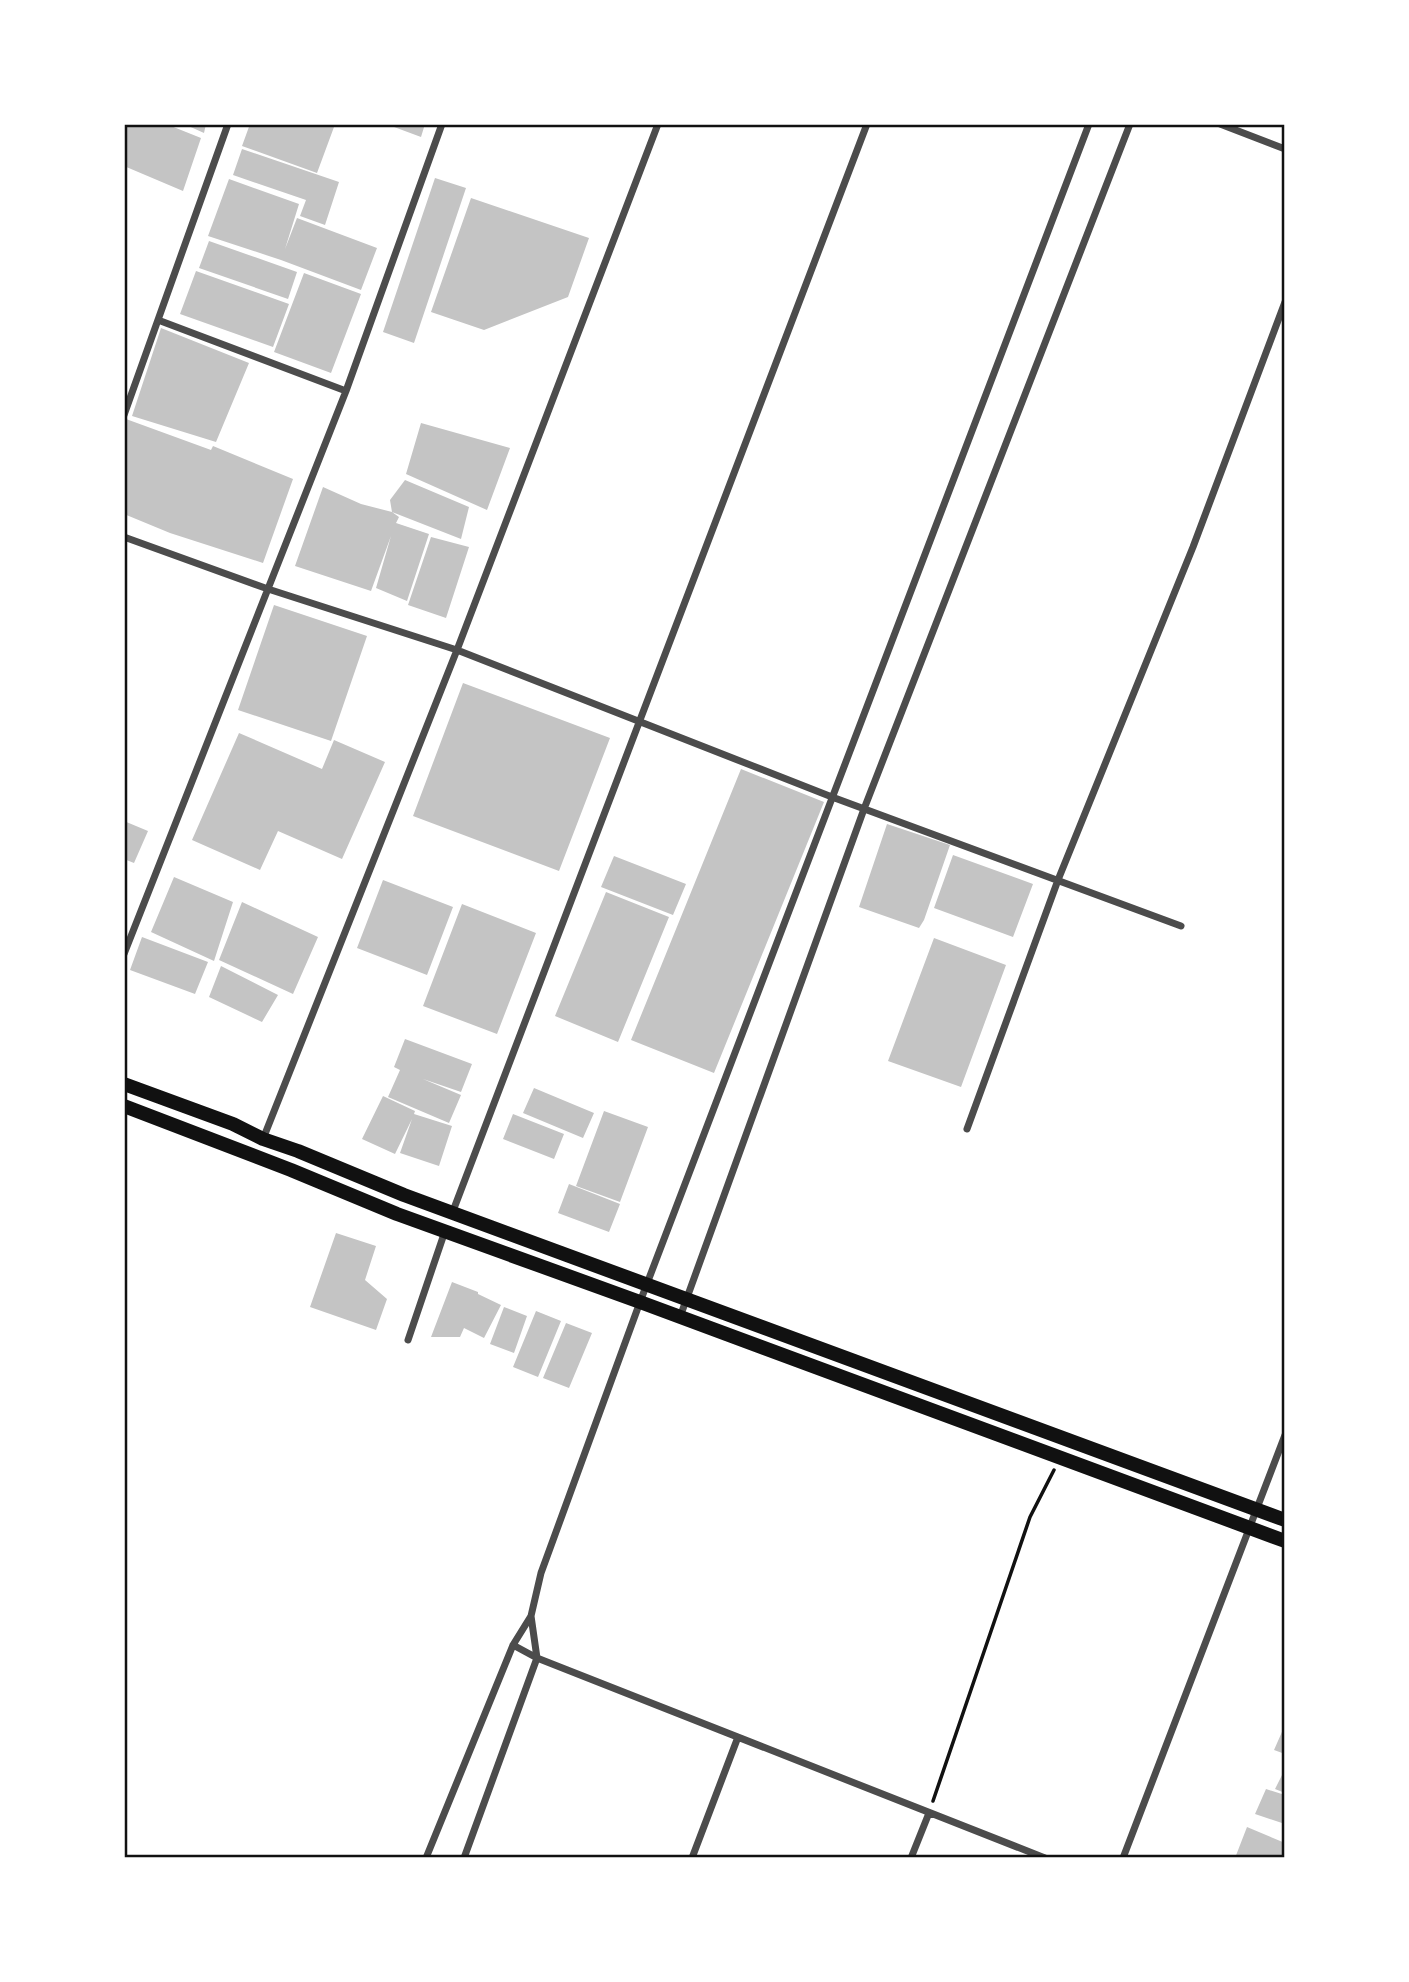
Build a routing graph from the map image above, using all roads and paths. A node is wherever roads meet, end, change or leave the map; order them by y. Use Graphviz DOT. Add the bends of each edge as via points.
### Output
graph roads {
  1 [pos="228,124"];
  2 [pos="442,124"];
  3 [pos="658,124"];
  4 [pos="867,124"];
  5 [pos="1089,124"];
  6 [pos="1130,124"];
  7 [pos="1220,124"];
  8 [pos="1285,149"];
  9 [pos="1285,302"];
  10 [pos="158,320"];
  11 [pos="346,391"];
  12 [pos="124,415"];
  13 [pos="124,537"];
  14 [pos="268,589"];
  15 [pos="457,650"];
  16 [pos="640,723"];
  17 [pos="832,797"];
  18 [pos="864,809"];
  19 [pos="1058,880"];
  20 [pos="1181,926"];
  21 [pos="124,954"];
  22 [pos="124,1084"];
  23 [pos="124,1106"];
  24 [pos="967,1129"];
  25 [pos="262,1139"];
  26 [pos="453,1211"];
  27 [pos="445,1230"];
  28 [pos="647,1283"];
  29 [pos="687,1298"];
  30 [pos="640,1302"];
  31 [pos="680,1317"];
  32 [pos="408,1340"];
  33 [pos="1285,1435"];
  34 [pos="1060,1458"];
  35 [pos="1258,1509"];
  36 [pos="1285,1520"];
  37 [pos="1251,1528"];
  38 [pos="1285,1541"];
  39 [pos="531,1616"];
  40 [pos="513,1645"];
  41 [pos="537,1658"];
  42 [pos="737,1737"];
  43 [pos="929,1813"];
  44 [pos="426,1858"];
  45 [pos="464,1858"];
  46 [pos="692,1858"];
  47 [pos="911,1858"];
  48 [pos="1045,1858"];
  49 [pos="1123,1858"];
  1 -- 10 [label="street"];
  2 -- 11 [label="street"];
  3 -- 15 [label="street"];
  4 -- 16 [label="street"];
  5 -- 17 [label="street"];
  6 -- 18 [label="street"];
  7 -- 8 [label="street"];
  9 -- 19 [label="street" via="1193,547"];
  10 -- 11 [label="street"];
  10 -- 12 [label="street"];
  11 -- 14 [label="street"];
  13 -- 14 [label="street"];
  14 -- 15 [label="street"];
  14 -- 21 [label="street"];
  15 -- 16 [label="street"];
  15 -- 25 [label="street"];
  16 -- 17 [label="street"];
  16 -- 26 [label="street"];
  17 -- 18 [label="street"];
  17 -- 28 [label="street"];
  18 -- 19 [label="street"];
  18 -- 29 [label="street"];
  19 -- 20 [label="street"];
  19 -- 24 [label="street"];
  22 -- 25 [label="main road"];
  23 -- 27 [label="main road"];
  25 -- 26 [label="main road"];
  26 -- 28 [label="main road"];
  27 -- 30 [label="main road"];
  27 -- 32 [label="street"];
  28 -- 29 [label="main road"];
  28 -- 30 [label="street"];
  29 -- 31 [label="street"];
  29 -- 35 [label="main road"];
  30 -- 31 [label="main road"];
  30 -- 39 [label="street" via="541,1573"];
  31 -- 34 [label="main road"];
  33 -- 35 [label="street"];
  34 -- 37 [label="main road"];
  34 -- 43 [label="path" via="1030,1517"];
  35 -- 36 [label="main road"];
  35 -- 37 [label="street"];
  37 -- 38 [label="main road"];
  37 -- 49 [label="street"];
  39 -- 40 [label="street"];
  39 -- 41 [label="street"];
  40 -- 41 [label="street"];
  40 -- 44 [label="street"];
  41 -- 42 [label="street"];
  41 -- 45 [label="street"];
  42 -- 43 [label="street"];
  42 -- 46 [label="street"];
  43 -- 47 [label="street"];
  43 -- 48 [label="street"];
}
